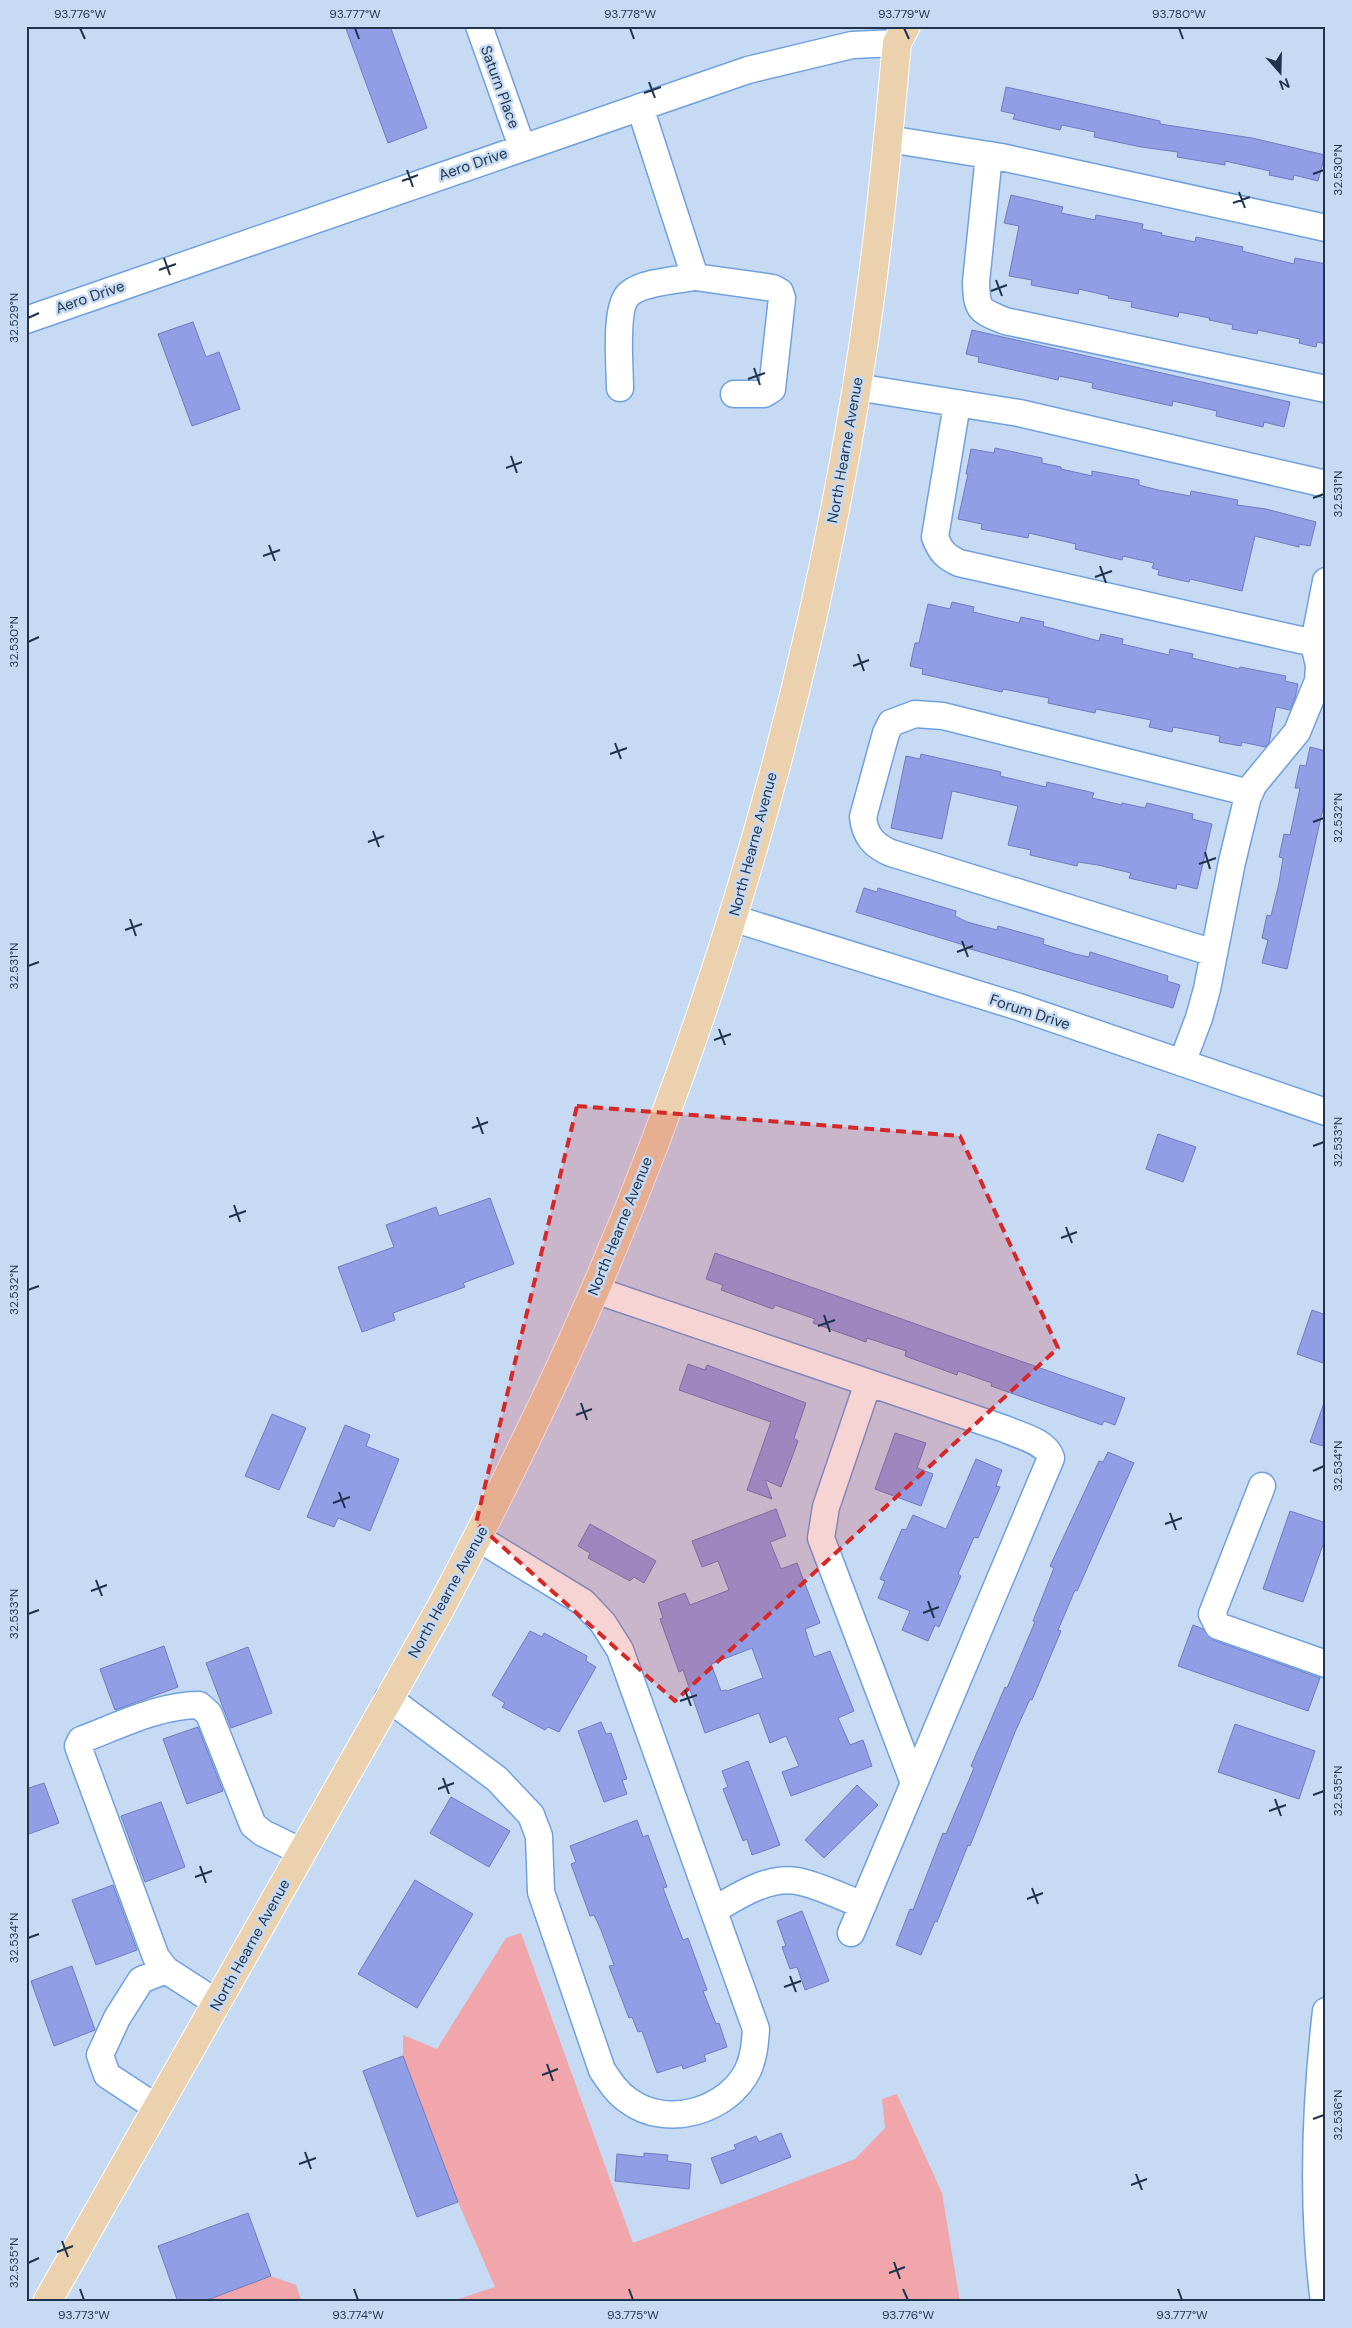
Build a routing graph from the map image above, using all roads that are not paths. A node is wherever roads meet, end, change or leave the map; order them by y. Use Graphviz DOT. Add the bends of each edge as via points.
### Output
graph roads {
  1 [pos="479,26"];
  2 [pos="897,32"];
  3 [pos="640,107"];
  4 [pos="888,139"];
  5 [pos="522,147"];
  6 [pos="989,155"];
  7 [pos="1326,228"];
  8 [pos="695,277"];
  9 [pos="26,320"];
  10 [pos="620,388"];
  11 [pos="856,388"];
  12 [pos="1326,389"];
  13 [pos="734,394"];
  14 [pos="957,404"];
  15 [pos="1326,484"];
  16 [pos="1326,581"];
  17 [pos="1314,642"];
  18 [pos="1250,793"];
  19 [pos="732,918"];
  20 [pos="1214,953"];
  21 [pos="1182,1063"];
  22 [pos="1326,1112"];
  23 [pos="595,1290"];
  24 [pos="868,1384"];
  25 [pos="1262,1486"];
  26 [pos="478,1538"];
  27 [pos="1326,1664"];
  28 [pos="388,1698"];
  29 [pos="914,1783"];
  30 [pos="302,1852"];
  31 [pos="863,1905"];
  32 [pos="714,1910"];
  33 [pos="851,1933"];
  34 [pos="166,1970"];
  35 [pos="217,2003"];
  36 [pos="1326,2011"];
  37 [pos="157,2108"];
  38 [pos="47,2302"];
  39 [pos="1324,2302"];
  1 -- 5 [label="street, Saturn Place"];
  2 -- 3 [label="street, Aero Drive" via="781,60"];
  2 -- 4 [label="main road, North Hearne Avenue"];
  3 -- 5 [label="street, Aero Drive"];
  3 -- 8 [label="street"];
  4 -- 6 [label="street"];
  4 -- 11 [label="main road, North Hearne Avenue"];
  5 -- 9 [label="street, Aero Drive"];
  6 -- 7 [label="street"];
  6 -- 12 [label="street" via="976,282 976,302 983,312 1005,321"];
  8 -- 10 [label="street" via="640,287 628,294 620,317"];
  8 -- 13 [label="street" via="773,288 780,292 772,389 764,394"];
  11 -- 14 [label="street"];
  11 -- 19 [label="main road, North Hearne Avenue" via="813,616"];
  14 -- 15 [label="street" via="1019,413"];
  14 -- 17 [label="street" via="935,537 939,548 948,557 959,563"];
  16 -- 17 [label="street"];
  17 -- 18 [label="street" via="1319,666 1318,681 1308,708 1297,732"];
  18 -- 20 [label="street"];
  18 -- 20 [label="street" via="943,716 915,714 891,723 863,817 864,830 871,840 891,853"];
  19 -- 21 [label="street, Forum Drive" via="1019,1007"];
  19 -- 23 [label="main road, North Hearne Avenue" via="658,1130"];
  20 -- 21 [label="street" via="1199,1018"];
  21 -- 22 [label="street, Forum Drive"];
  23 -- 24 [label="street"];
  23 -- 26 [label="main road, North Hearne Avenue"];
  24 -- 29 [label="street" via="826,1508 821,1538"];
  24 -- 29 [label="street" via="1005,1429 1039,1444 1049,1451 1051,1458"];
  25 -- 27 [label="street" via="1212,1614 1214,1621 1218,1626"];
  26 -- 28 [label="main road, North Hearne Avenue"];
  26 -- 32 [label="street" via="583,1602 620,1650"];
  28 -- 30 [label="main road, North Hearne Avenue"];
  28 -- 32 [label="street" via="497,1779 531,1815 539,1836 541,1892 602,2070 613,2087 630,2102 648,2111 685,2115 708,2109 733,2091 748,2071 754,2053 756,2029"];
  29 -- 31 [label="street"];
  30 -- 34 [label="street" via="253,1825 209,1714 199,1704 151,1714 81,1740 78,1746 125,1875 156,1957"];
  30 -- 35 [label="main road, North Hearne Avenue"];
  31 -- 32 [label="street" via="798,1880 778,1880 740,1894"];
  31 -- 33 [label="street"];
  34 -- 35 [label="street"];
  34 -- 37 [label="street" via="141,1980 117,2018 100,2055 107,2075"];
  35 -- 37 [label="main road, North Hearne Avenue"];
  36 -- 39 [label="street" via="1317,2103 1316,2156 1318,2242"];
  37 -- 38 [label="main road, North Hearne Avenue"];
}
